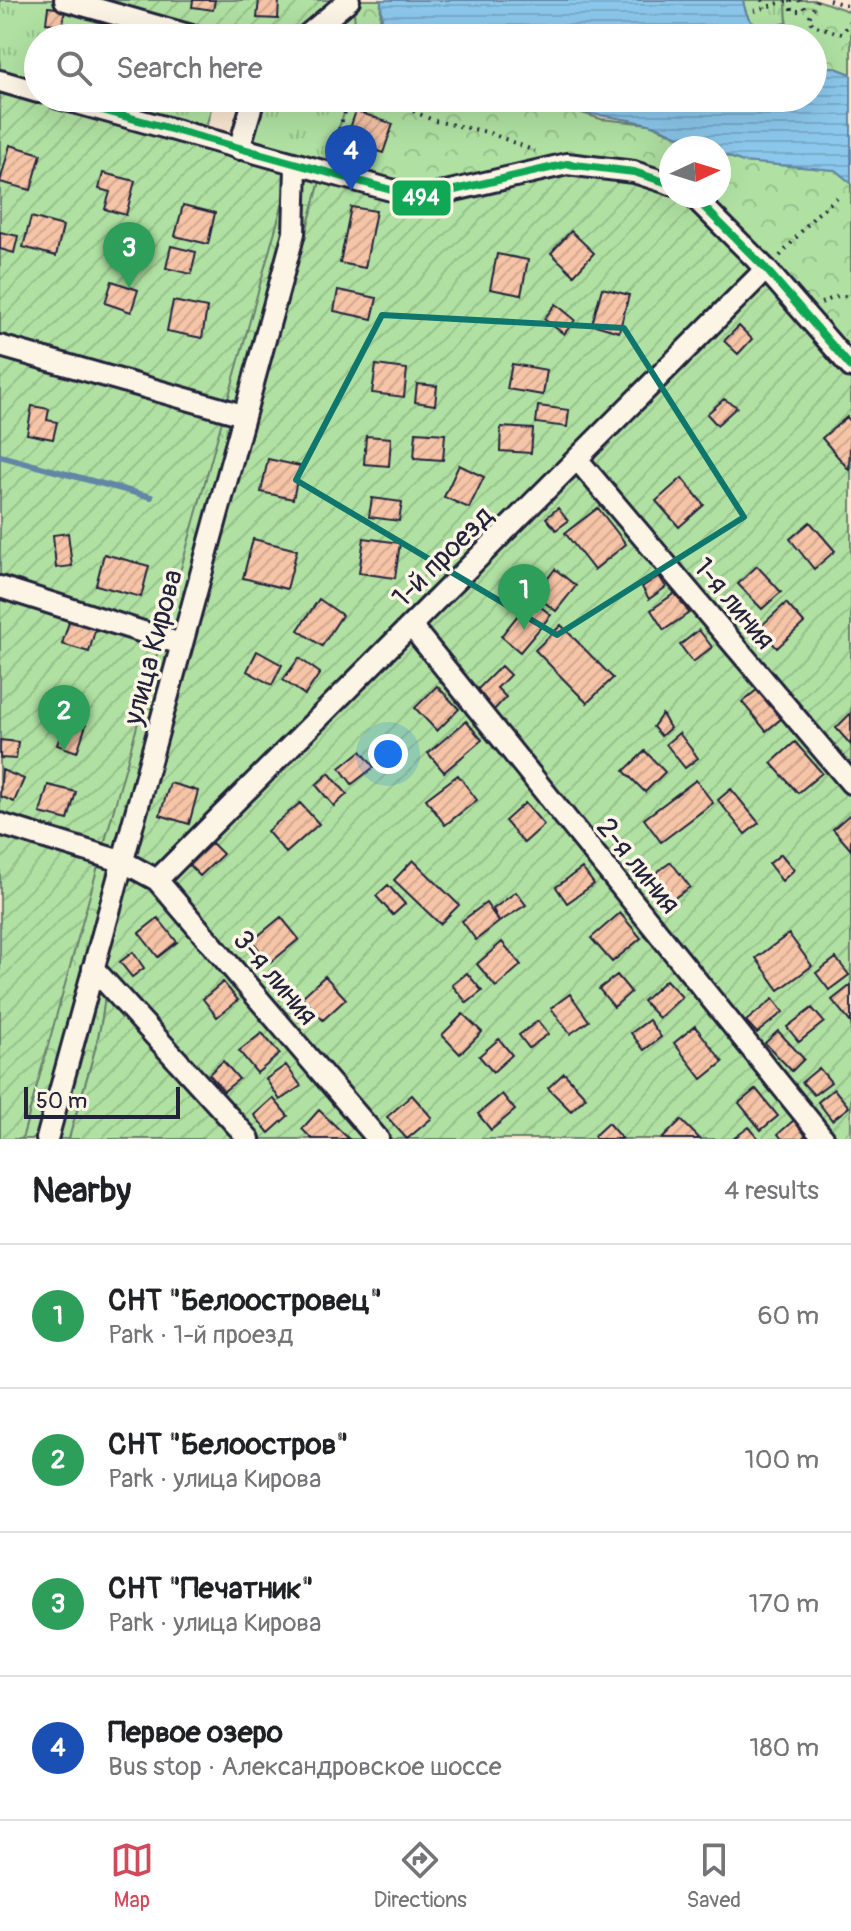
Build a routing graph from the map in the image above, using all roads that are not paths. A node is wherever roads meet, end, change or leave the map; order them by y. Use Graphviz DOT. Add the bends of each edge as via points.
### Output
graph roads {
  1 [pos="65,0"];
  2 [pos="349,0"];
  3 [pos="150,24"];
  4 [pos="321,24"];
  5 [pos="0,81"];
  6 [pos="24,88"];
  7 [pos="108,112"];
  8 [pos="250,112"];
  9 [pos="239,149"];
  10 [pos="296,167"];
  11 [pos="659,180"];
  12 [pos="705,208"];
  13 [pos="766,269"];
  14 [pos="0,346"];
  15 [pos="851,367"];
  16 [pos="243,415"];
  17 [pos="577,459"];
  18 [pos="0,587"];
  19 [pos="412,627"];
  20 [pos="181,644"];
  21 [pos="851,783"];
  22 [pos="0,824"];
  23 [pos="124,862"];
  24 [pos="157,880"];
  25 [pos="93,968"];
  26 [pos="47,1139"];
  27 [pos="249,1139"];
  28 [pos="378,1139"];
  29 [pos="824,1139"];
  1 -- 3 [label="street"];
  2 -- 4 [label="street"];
  5 -- 6 [label="street"];
  7 -- 9 [label="street"];
  8 -- 9 [label="street"];
  9 -- 10 [label="street"];
  10 -- 11 [label="street" via="420,198 567,164"];
  10 -- 16 [label="street, улица Кирова" via="294,233"];
  12 -- 13 [label="street"];
  13 -- 15 [label="street"];
  13 -- 17 [label="street, 1-й проезд"];
  14 -- 16 [label="street"];
  16 -- 20 [label="street, улица Кирова"];
  17 -- 19 [label="street, 1-й проезд"];
  17 -- 21 [label="street, 1-я линия"];
  18 -- 20 [label="street"];
  19 -- 24 [label="street, 1-й проезд"];
  19 -- 29 [label="street, 2-я линия"];
  20 -- 23 [label="street, улица Кирова"];
  22 -- 23 [label="street, 3-я линия"];
  23 -- 24 [label="street, 3-я линия"];
  23 -- 25 [label="street, улица Кирова"];
  24 -- 28 [label="street, 3-я линия"];
  25 -- 26 [label="street, улица Кирова"];
  25 -- 27 [label="street"];
}
